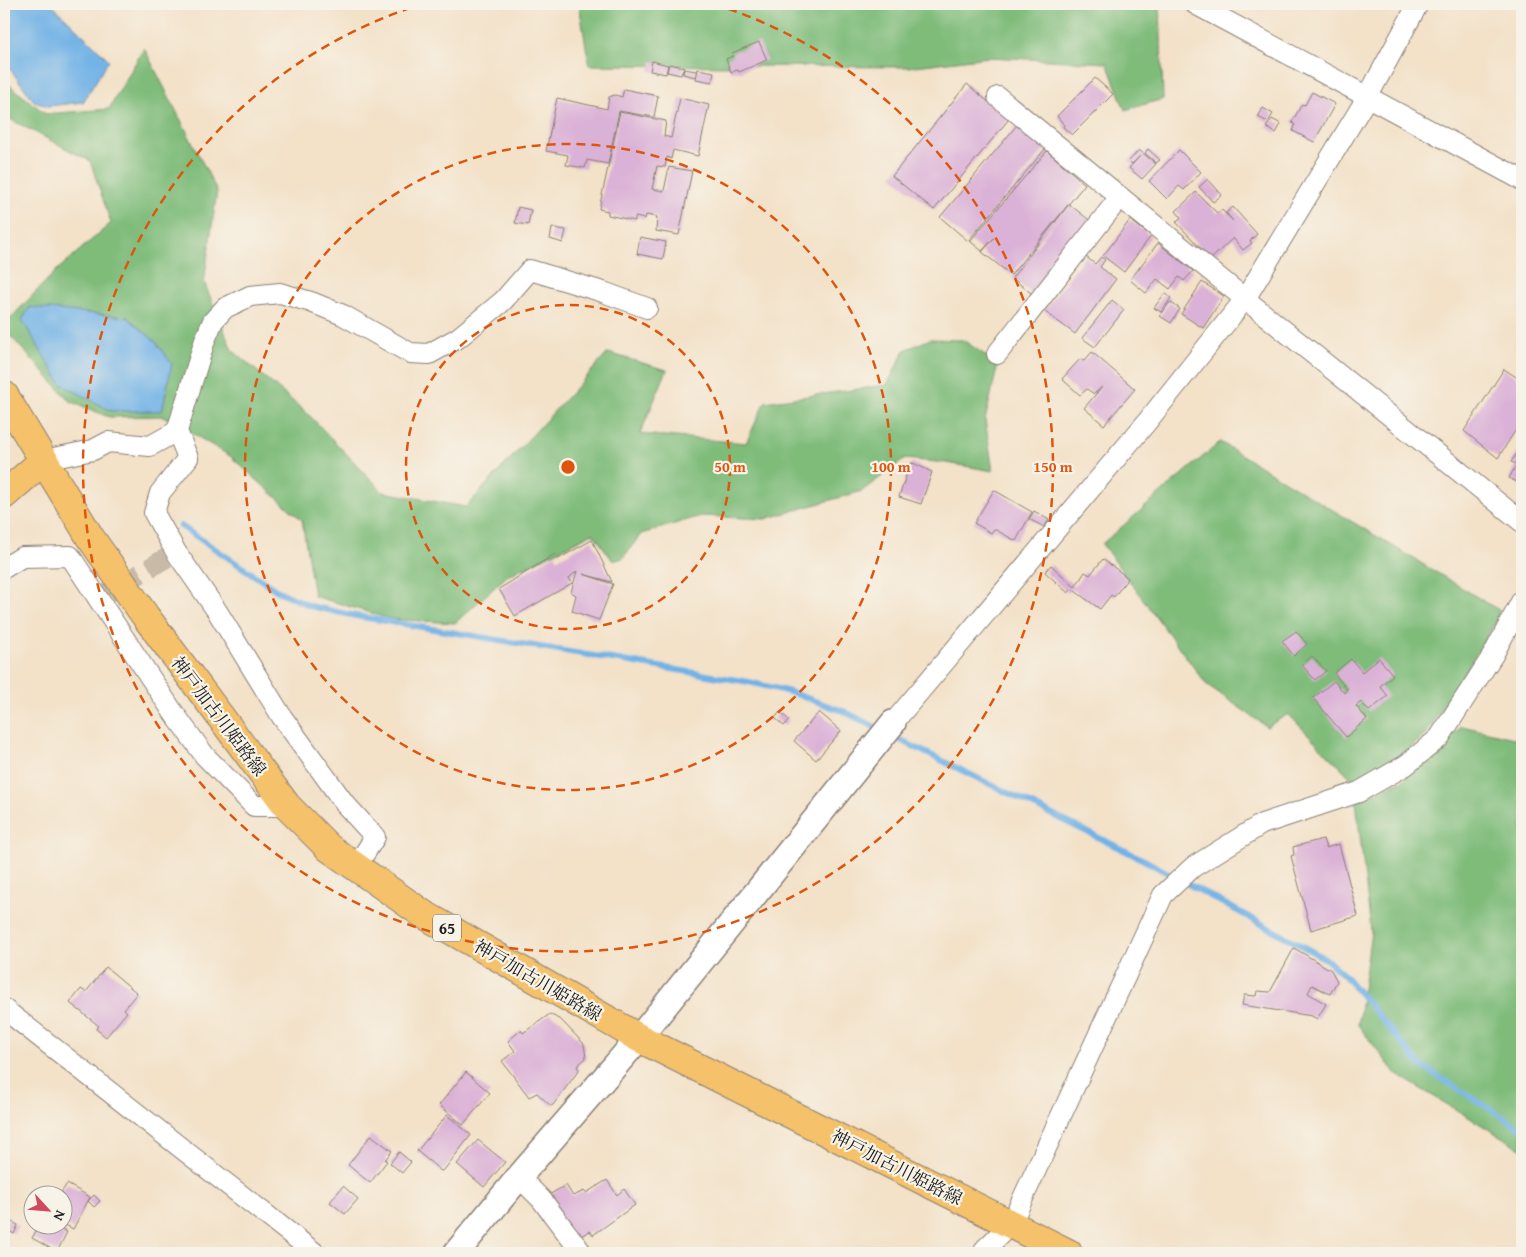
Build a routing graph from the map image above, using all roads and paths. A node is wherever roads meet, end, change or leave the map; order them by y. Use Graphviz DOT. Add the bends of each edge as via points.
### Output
graph roads {
  1 [pos="1195,4"];
  2 [pos="1418,4"];
  3 [pos="998,96"];
  4 [pos="1368,96"];
  5 [pos="1522,180"];
  6 [pos="1120,197"];
  7 [pos="1245,299"];
  8 [pos="647,308"];
  9 [pos="997,354"];
  10 [pos="4,395"];
  11 [pos="177,431"];
  12 [pos="44,460"];
  13 [pos="4,475"];
  14 [pos="4,495"];
  15 [pos="1522,522"];
  16 [pos="4,568"];
  17 [pos="1522,600"];
  18 [pos="893,723"];
  19 [pos="286,806"];
  20 [pos="356,867"];
  21 [pos="4,1009"];
  22 [pos="639,1038"];
  23 [pos="519,1177"];
  24 [pos="1011,1224"];
  25 [pos="983,1252"];
  26 [pos="315,1253"];
  27 [pos="456,1253"];
  28 [pos="582,1253"];
  29 [pos="1068,1253"];
  1 -- 4 [label="street"];
  2 -- 4 [label="street"];
  3 -- 6 [label="street"];
  4 -- 5 [label="street"];
  4 -- 7 [label="street"];
  6 -- 7 [label="street"];
  6 -- 9 [label="street"];
  7 -- 15 [label="street"];
  7 -- 18 [label="street" via="1146,423"];
  8 -- 11 [label="street" via="530,270 503,301 458,338 429,354 410,353 343,315 311,302 280,293 250,296 225,308 213,321"];
  10 -- 12 [label="main road, 神戸加古川姫路線 / 65"];
  11 -- 12 [label="street" via="150,446 108,442 94,450"];
  11 -- 20 [label="street" via="188,458 160,493 154,514 282,717 345,804 376,837"];
  12 -- 13 [label="main road"];
  12 -- 14 [label="main road"];
  12 -- 19 [label="main road, 神戸加古川姫路線 / 65" via="95,545"];
  16 -- 19 [label="street" via="22,557 70,556 205,756 254,806"];
  17 -- 24 [label="street" via="1493,655 1439,738 1406,765 1358,792 1262,824 1193,867 1163,895"];
  18 -- 22 [label="street"];
  19 -- 20 [label="main road, 神戸加古川姫路線 / 65" via="329,848"];
  20 -- 22 [label="main road, 神戸加古川姫路線 / 65" via="423,914"];
  21 -- 26 [label="street"];
  22 -- 23 [label="street"];
  22 -- 24 [label="main road, 神戸加古川姫路線 / 65"];
  23 -- 27 [label="street"];
  23 -- 28 [label="street" via="541,1199"];
  24 -- 25 [label="street"];
  24 -- 29 [label="main road, 神戸加古川姫路線 / 65"];
}
